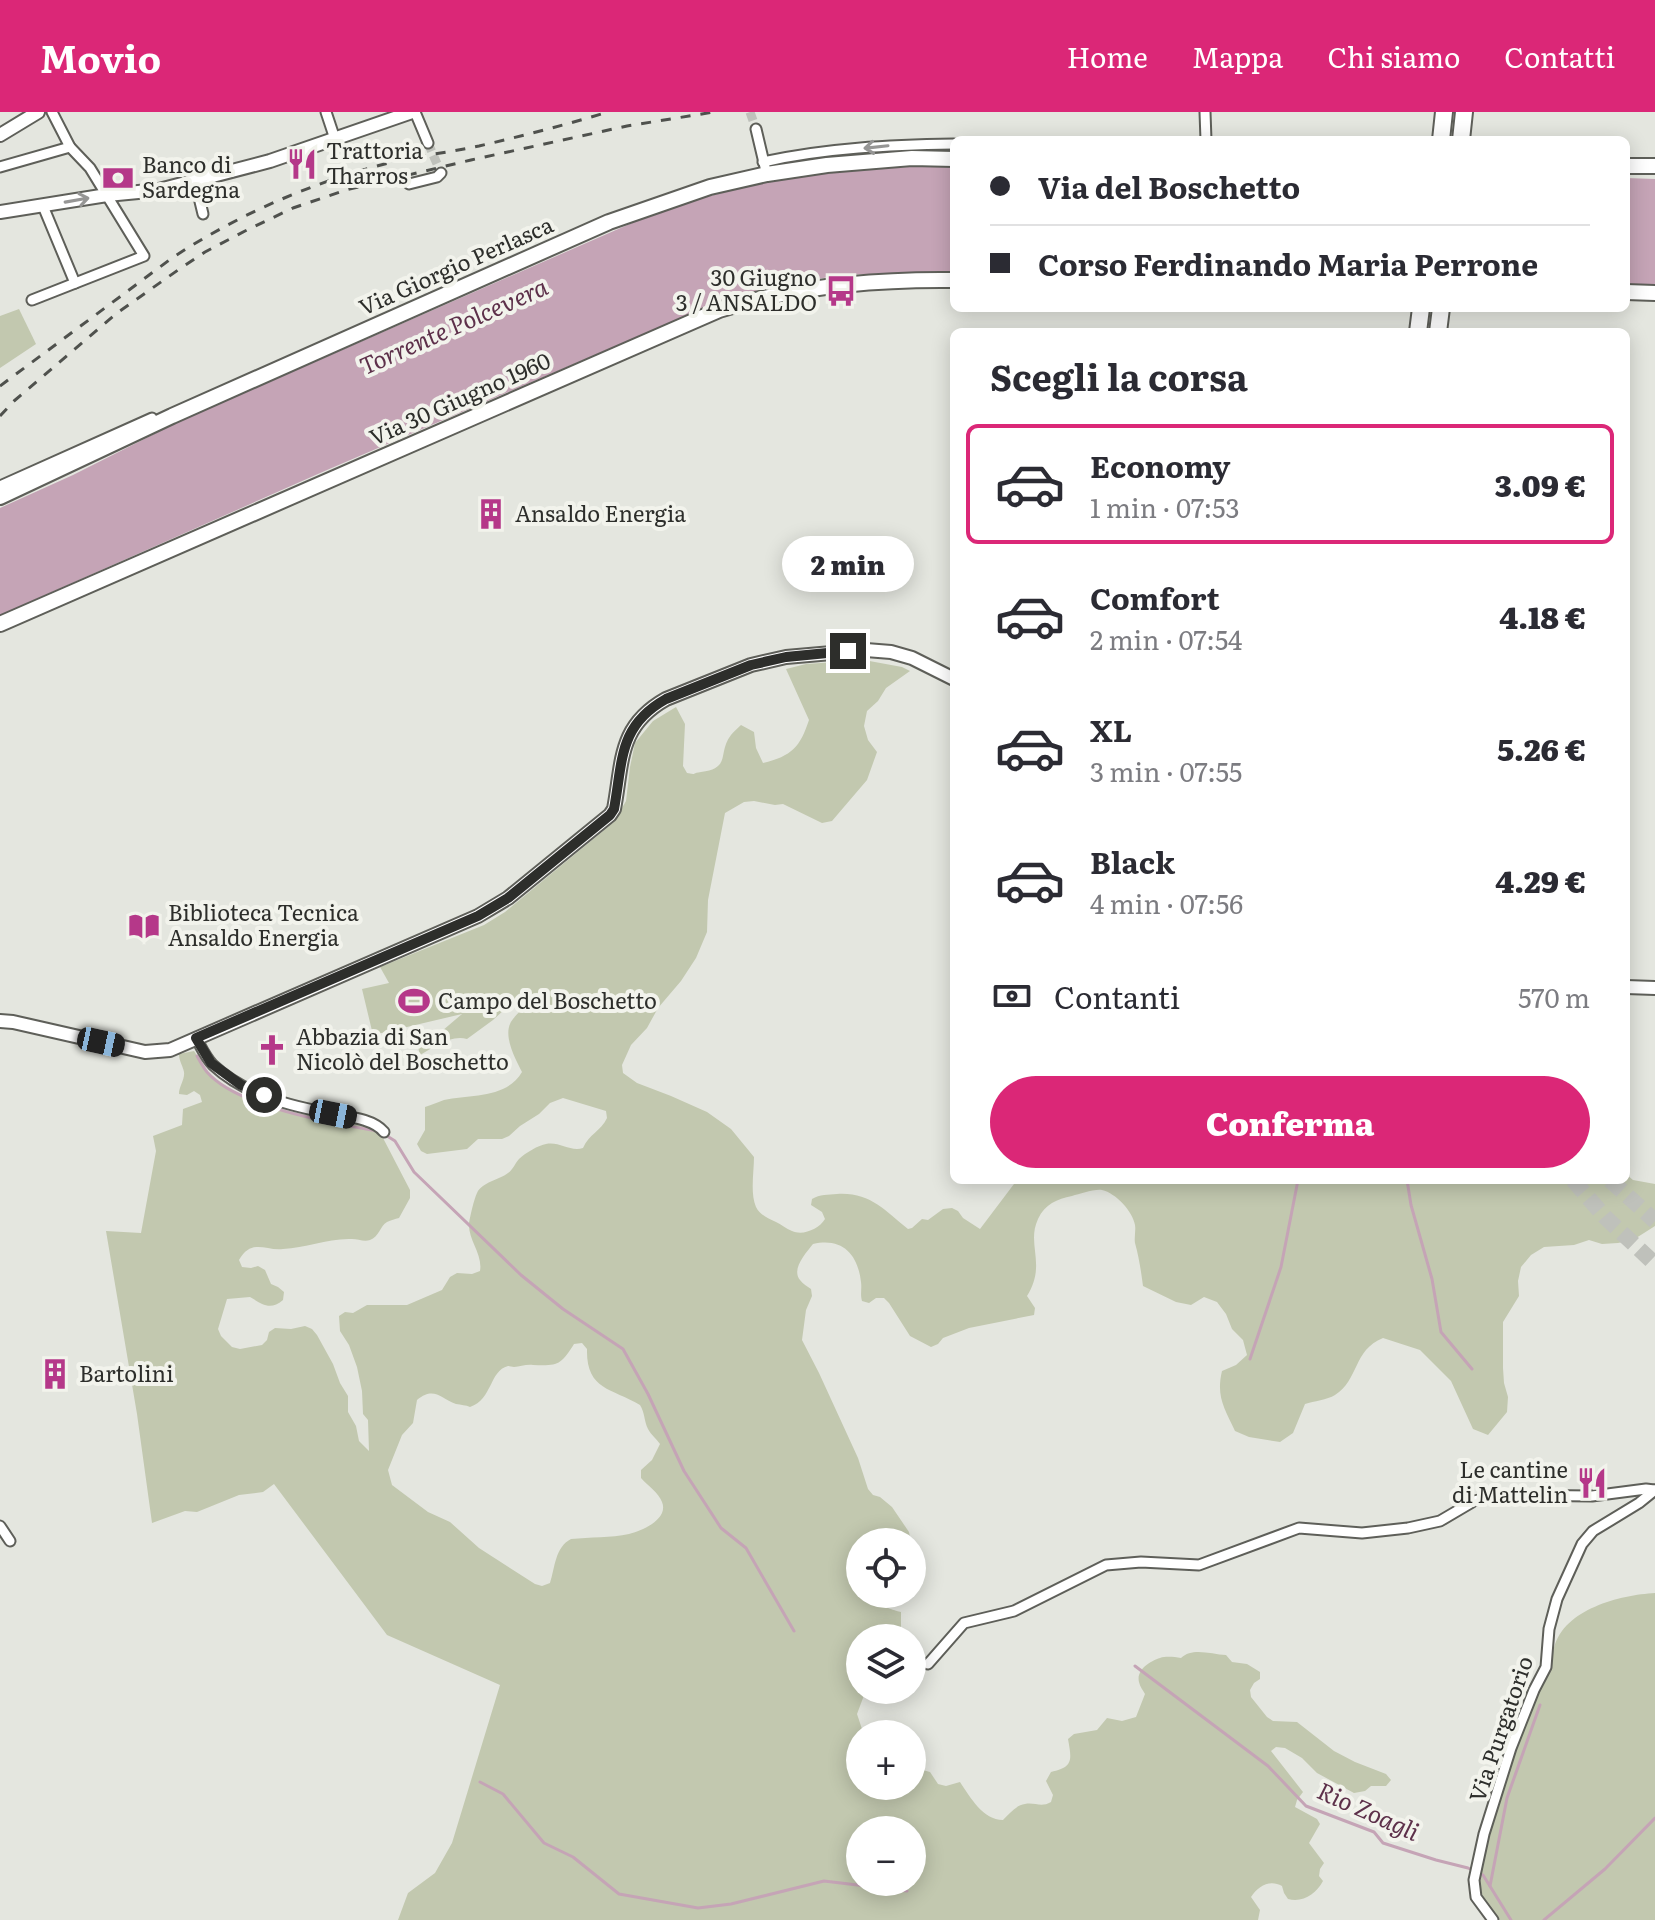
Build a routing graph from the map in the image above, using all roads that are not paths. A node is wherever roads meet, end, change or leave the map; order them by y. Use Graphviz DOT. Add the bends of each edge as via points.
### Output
graph roads {
  1 [pos="38,112"];
  2 [pos="52,112"];
  3 [pos="326,112"];
  4 [pos="413,112"];
  5 [pos="1205,112"];
  6 [pos="1444,112"];
  7 [pos="1464,112"];
  8 [pos="756,129"];
  9 [pos="0,135"];
  10 [pos="1206,136"];
  11 [pos="1441,136"];
  12 [pos="1461,136"];
  13 [pos="335,139"];
  14 [pos="428,143"];
  15 [pos="950,144"];
  16 [pos="70,147"];
  17 [pos="950,159"];
  18 [pos="1630,166"];
  19 [pos="1655,166"];
  20 [pos="0,167"];
  21 [pos="765,168"];
  22 [pos="441,173"];
  23 [pos="195,181"];
  24 [pos="409,184"];
  25 [pos="107,195"];
  26 [pos="43,206"];
  27 [pos="0,212"];
  28 [pos="203,214"];
  29 [pos="950,280"];
  30 [pos="75,283"];
  31 [pos="1630,292"];
  32 [pos="1655,293"];
  33 [pos="32,300"];
  34 [pos="172,416"];
  35 [pos="0,486"];
  36 [pos="0,497"];
  37 [pos="0,624"];
  38 [pos="950,677"];
  39 [pos="1630,987"];
  40 [pos="1655,988"];
  41 [pos="0,1021"];
  42 [pos="196,1038"];
  43 [pos="384,1132"];
  44 [pos="1655,1490"];
  45 [pos="0,1526"];
  46 [pos="10,1541"];
  47 [pos="928,1664"];
  48 [pos="1493,1920"];
  1 -- 9 [label="main road"];
  2 -- 16 [label="street"];
  3 -- 13 [label="street"];
  4 -- 13 [label="main road"];
  4 -- 14 [label="street"];
  5 -- 10 [label="street"];
  6 -- 11 [label="highway"];
  7 -- 12 [label="highway"];
  8 -- 21 [label="street"];
  13 -- 23 [label="main road"];
  15 -- 21 [label="street, one-way" via="826,152"];
  16 -- 20 [label="street"];
  16 -- 25 [label="street"];
  17 -- 21 [label="main road, Via Giorgio Perlasca"];
  18 -- 19 [label="main road"];
  21 -- 34 [label="main road, Via Giorgio Perlasca" via="609,222"];
  22 -- 24 [label="street"];
  23 -- 25 [label="main road"];
  23 -- 28 [label="street"];
  26 -- 25 [label="main road, one-way"];
  25 -- 30 [label="street" via="144,256"];
  26 -- 27 [label="main road"];
  26 -- 30 [label="street"];
  29 -- 37 [label="main road, Via 30 Giugno 1960" via="797,290 719,310"];
  30 -- 33 [label="street"];
  31 -- 32 [label="main road"];
  34 -- 35 [label="street" via="153,417"];
  34 -- 36 [label="main road, Via Giorgio Perlasca"];
  38 -- 42 [label="main road" via="912,658 866,650 751,665 666,699 628,735 610,815 508,898 478,916"];
  39 -- 40 [label="main road"];
  41 -- 42 [label="main road" via="145,1052 170,1050"];
  42 -- 43 [label="street" via="211,1063 241,1085 286,1105 351,1117"];
  44 -- 47 [label="street" via="1488,1498 1423,1525 1362,1533 1299,1528 1199,1565 1106,1565 1014,1611 964,1623"];
  44 -- 48 [label="street, Via Purgatorio" via="1593,1531 1557,1599 1546,1667 1511,1748 1474,1880 1476,1897"];
  45 -- 46 [label="street"];
}
